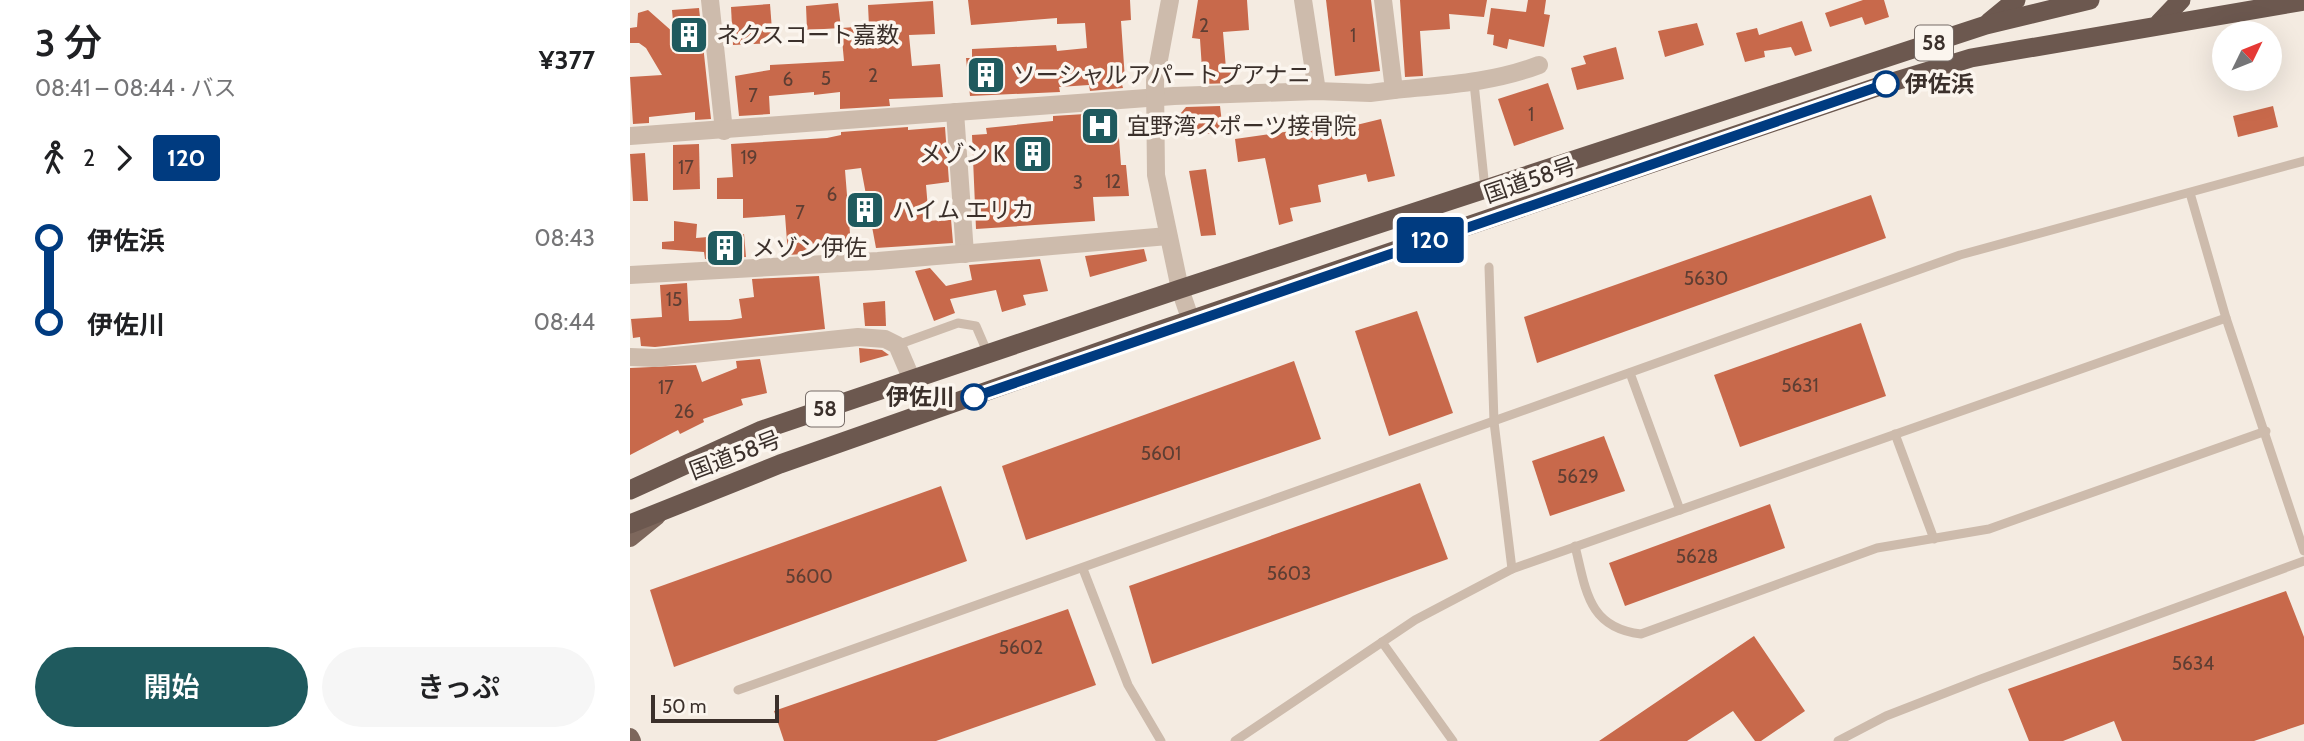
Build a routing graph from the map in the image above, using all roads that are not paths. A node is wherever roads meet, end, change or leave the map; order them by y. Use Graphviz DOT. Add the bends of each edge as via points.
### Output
graph roads {
  1 [pos="710,0"];
  2 [pos="1170,0"];
  3 [pos="1303,0"];
  4 [pos="1383,0"];
  5 [pos="2016,0"];
  6 [pos="2090,0"];
  7 [pos="2181,0"];
  8 [pos="2302,0"];
  9 [pos="2159,23"];
  10 [pos="1986,25"];
  11 [pos="1539,65"];
  12 [pos="1474,83"];
  13 [pos="1394,90"];
  14 [pos="1317,91"];
  15 [pos="1154,98"];
  16 [pos="955,112"];
  17 [pos="724,131"];
  18 [pos="630,136"];
  19 [pos="2304,161"];
  20 [pos="1485,190"];
  21 [pos="2190,193"];
  22 [pos="1168,236"];
  23 [pos="965,254"];
  24 [pos="1489,267"];
  25 [pos="630,275"];
  26 [pos="1180,289"];
  27 [pos="2226,318"];
  28 [pos="1191,321"];
  29 [pos="897,345"];
  30 [pos="989,354"];
  31 [pos="630,357"];
  32 [pos="1630,373"];
  33 [pos="912,380"];
  34 [pos="1494,422"];
  35 [pos="2266,431"];
  36 [pos="1895,434"];
  37 [pos="630,490"];
  38 [pos="667,507"];
  39 [pos="1680,510"];
  40 [pos="630,524"];
  41 [pos="630,538"];
  42 [pos="1934,539"];
  43 [pos="1575,547"];
  44 [pos="2304,551"];
  45 [pos="2304,561"];
  46 [pos="1083,569"];
  47 [pos="1512,569"];
  48 [pos="1382,642"];
  49 [pos="738,690"];
  50 [pos="1161,741"];
  51 [pos="1235,741"];
  52 [pos="1453,741"];
  53 [pos="1838,741"];
  1 -- 17 [label="street"];
  2 -- 15 [label="street"];
  3 -- 14 [label="street"];
  4 -- 13 [label="street"];
  5 -- 10 [label="highway, 58"];
  6 -- 10 [label="highway, 国道58号 / 58"];
  7 -- 9 [label="highway"];
  8 -- 9 [label="highway, 国道58号 / 58"];
  9 -- 28 [label="highway, 国道58号 / 58" via="1971,58 1886,84"];
  10 -- 20 [label="highway, 国道58号 / 58"];
  11 -- 12 [label="street"];
  12 -- 13 [label="street"];
  12 -- 20 [label="lane"];
  13 -- 14 [label="street"];
  14 -- 15 [label="street"];
  15 -- 16 [label="street"];
  15 -- 22 [label="street" via="1156,175"];
  16 -- 17 [label="street"];
  16 -- 23 [label="street"];
  17 -- 18 [label="street"];
  19 -- 21 [label="lane"];
  20 -- 26 [label="highway, 国道58号 / 58"];
  21 -- 27 [label="lane"];
  21 -- 32 [label="lane" via="1960,255"];
  22 -- 23 [label="street"];
  22 -- 26 [label="street"];
  23 -- 25 [label="street"];
  24 -- 34 [label="lane"];
  26 -- 28 [label="street"];
  26 -- 30 [label="highway, 国道58号 / 58"];
  27 -- 35 [label="lane"];
  27 -- 36 [label="lane"];
  28 -- 38 [label="highway, 国道58号 / 58"];
  29 -- 30 [label="lane" via="958,323 976,326"];
  29 -- 31 [label="street" via="858,337"];
  29 -- 33 [label="street"];
  30 -- 33 [label="highway, 国道58号 / 58"];
  32 -- 34 [label="lane"];
  32 -- 39 [label="lane"];
  33 -- 37 [label="highway, 国道58号 / 58" via="762,430"];
  34 -- 46 [label="lane"];
  34 -- 47 [label="lane"];
  35 -- 42 [label="lane" via="1990,529"];
  35 -- 44 [label="lane"];
  36 -- 39 [label="lane"];
  36 -- 42 [label="lane"];
  38 -- 40 [label="highway, 国道58号 / 58"];
  38 -- 41 [label="main road"];
  39 -- 43 [label="lane"];
  42 -- 43 [label="lane" via="1877,548 1641,634 1613,628 1602,620 1586,592"];
  43 -- 47 [label="lane"];
  45 -- 53 [label="lane" via="1981,679 1886,716"];
  46 -- 49 [label="lane"];
  46 -- 50 [label="lane" via="1128,685"];
  47 -- 48 [label="lane"];
  48 -- 51 [label="lane"];
  48 -- 52 [label="lane"];
}
